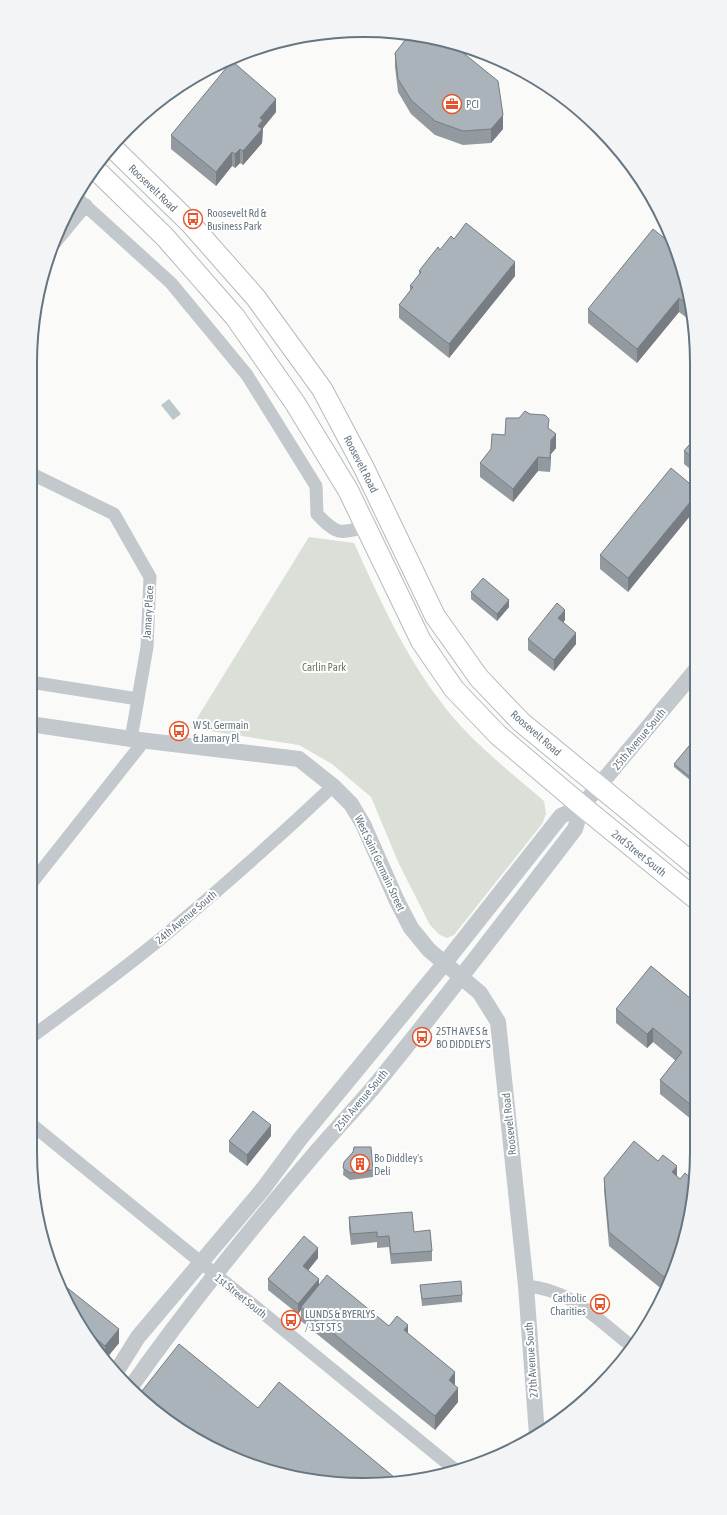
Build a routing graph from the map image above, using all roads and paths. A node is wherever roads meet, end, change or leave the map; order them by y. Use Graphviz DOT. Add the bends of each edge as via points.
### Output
graph roads {
  1 [pos="116,151"];
  2 [pos="99,173"];
  3 [pos="81,201"];
  4 [pos="37,476"];
  5 [pos="366,526"];
  6 [pos="690,677"];
  7 [pos="37,683"];
  8 [pos="138,699"];
  9 [pos="37,725"];
  10 [pos="137,740"];
  11 [pos="333,786"];
  12 [pos="599,786"];
  13 [pos="582,806"];
  14 [pos="690,861"];
  15 [pos="37,876"];
  16 [pos="690,894"];
  17 [pos="444,964"];
  18 [pos="460,977"];
  19 [pos="37,1033"];
  20 [pos="37,1129"];
  21 [pos="200,1263"];
  22 [pos="216,1276"];
  23 [pos="526,1286"];
  24 [pos="628,1343"];
  25 [pos="119,1368"];
  26 [pos="134,1383"];
  27 [pos="536,1428"];
  28 [pos="450,1466"];
  1 -- 12 [label="main road, Roosevelt Road" via="190,224 256,298 322,390 364,468 435,616 479,678 520,722"];
  2 -- 5 [label="main road" via="165,237 235,317 295,403 348,490"];
  3 -- 5 [label="street" via="171,283 247,375 316,486 317,514 332,529 348,532"];
  4 -- 8 [label="street, Jamary Place" via="114,514 150,577 147,647"];
  5 -- 13 [label="main road" via="421,641 454,689 498,735"];
  6 -- 12 [label="street, 25th Avenue South"];
  7 -- 8 [label="street"];
  8 -- 10 [label="street, Jamary Place"];
  9 -- 10 [label="street, West Saint Germain Street"];
  10 -- 11 [label="street, West Saint Germain Street" via="299,759"];
  10 -- 15 [label="street, Jamary Place"];
  11 -- 17 [label="street, West Saint Germain Street" via="351,804 363,824 411,928 428,950"];
  11 -- 19 [label="street, 24th Avenue South" via="252,862 169,932"];
  12 -- 13 [label="street, 25th Avenue South"];
  12 -- 14 [label="main road"];
  13 -- 16 [label="main road, 2nd Street South"];
  13 -- 17 [label="street, 25th Avenue South" via="561,816"];
  13 -- 18 [label="street, 25th Avenue South" via="575,828"];
  17 -- 18 [label="street, West Saint Germain Street"];
  17 -- 21 [label="street, 25th Avenue South" via="300,1139 263,1189"];
  18 -- 22 [label="street, 25th Avenue South" via="372,1089 316,1152"];
  18 -- 23 [label="street, Roosevelt Road" via="480,993 498,1022"];
  20 -- 21 [label="street, 1st Street South"];
  21 -- 22 [label="street, 1st Street South"];
  21 -- 25 [label="street, 25th Avenue South" via="138,1336"];
  22 -- 26 [label="street, 25th Avenue South"];
  22 -- 28 [label="street, 1st Street South"];
  23 -- 24 [label="street" via="554,1290 573,1300"];
  23 -- 27 [label="street, 27th Avenue South"];
}
